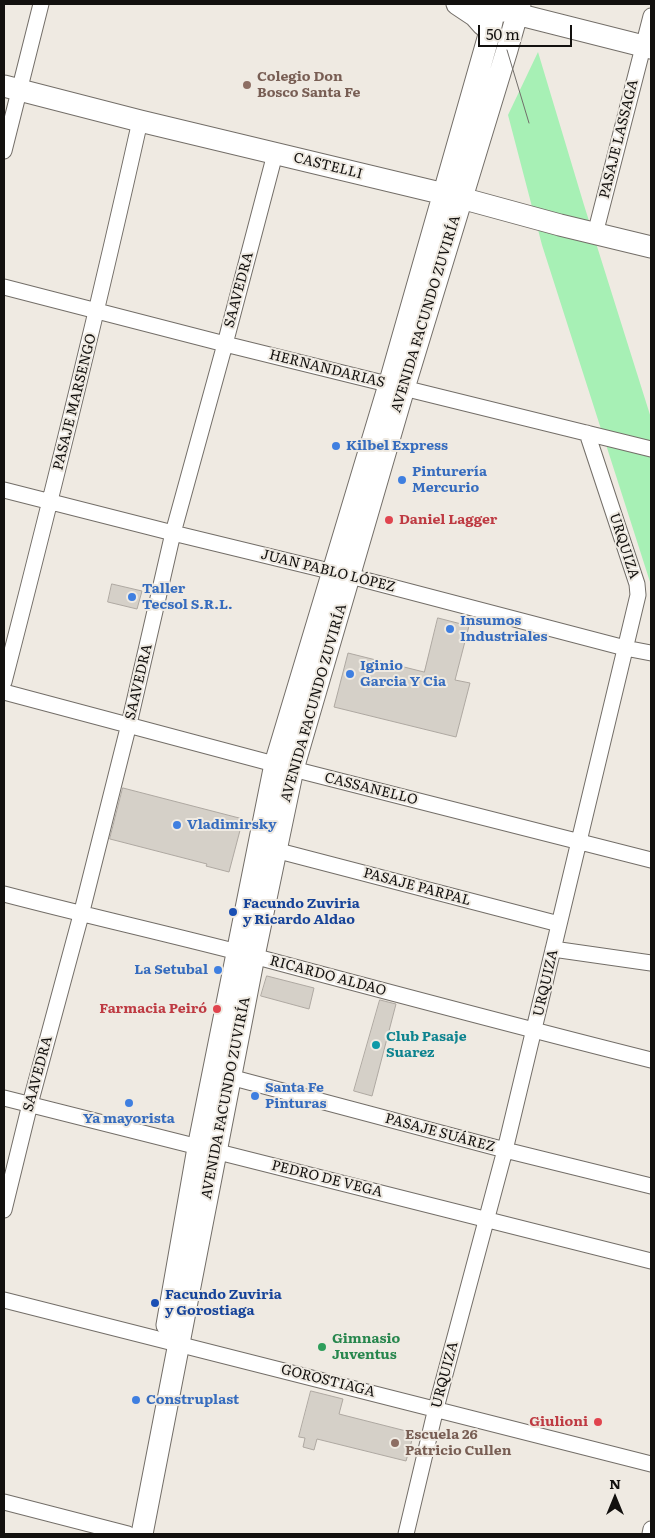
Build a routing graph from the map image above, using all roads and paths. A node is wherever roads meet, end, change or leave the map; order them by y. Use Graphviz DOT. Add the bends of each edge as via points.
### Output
graph roads {
  1 [pos="41,4"];
  2 [pos="457,4"];
  3 [pos="489,5"];
  4 [pos="518,9"];
  5 [pos="651,16"];
  6 [pos="489,35"];
  7 [pos="647,47"];
  8 [pos="11,88"];
  9 [pos="140,121"];
  10 [pos="479,139"];
  11 [pos="4,150"];
  12 [pos="274,154"];
  13 [pos="452,196"];
  14 [pos="595,234"];
  15 [pos="651,248"];
  16 [pos="4,287"];
  17 [pos="97,312"];
  18 [pos="225,344"];
  19 [pos="396,386"];
  20 [pos="587,433"];
  21 [pos="651,449"];
  22 [pos="4,490"];
  23 [pos="51,502"];
  24 [pos="172,533"];
  25 [pos="342,574"];
  26 [pos="625,648"];
  27 [pos="651,653"];
  28 [pos="4,682"];
  29 [pos="4,692"];
  30 [pos="129,724"];
  31 [pos="284,766"];
  32 [pos="578,841"];
  33 [pos="275,850"];
  34 [pos="651,860"];
  35 [pos="4,894"];
  36 [pos="81,915"];
  37 [pos="559,924"];
  38 [pos="554,950"];
  39 [pos="245,954"];
  40 [pos="651,963"];
  41 [pos="534,1031"];
  42 [pos="651,1060"];
  43 [pos="230,1077"];
  44 [pos="4,1098"];
  45 [pos="30,1104"];
  46 [pos="207,1150"];
  47 [pos="505,1150"];
  48 [pos="651,1186"];
  49 [pos="4,1209"];
  50 [pos="486,1219"];
  51 [pos="651,1260"];
  52 [pos="4,1300"];
  53 [pos="171,1342"];
  54 [pos="436,1408"];
  55 [pos="651,1464"];
  56 [pos="4,1502"];
  57 [pos="651,1529"];
  58 [pos="128,1534"];
  59 [pos="142,1534"];
  60 [pos="406,1534"];
  61 [pos="650,1534"];
  1 -- 8 [label="street"];
  2 -- 6 [label="main road" via="475,16"];
  3 -- 4 [label="main road"];
  3 -- 6 [label="main road, AVENIDA FACUNDO ZUVIRÍA"];
  4 -- 7 [label="main road"];
  4 -- 10 [label="main road, AVENIDA FACUNDO ZUVIRÍA"];
  5 -- 7 [label="street, PASAJE LASSAGA"];
  6 -- 10 [label="main road" via="493,59 479,111"];
  6 -- 13 [label="main road, AVENIDA FACUNDO ZUVIRÍA"];
  7 -- 14 [label="street, PASAJE LASSAGA"];
  8 -- 9 [label="main road, CASTELLI"];
  8 -- 11 [label="street"];
  9 -- 12 [label="main road, CASTELLI"];
  9 -- 17 [label="street, PASAJE MARSENGO"];
  10 -- 13 [label="main road, AVENIDA FACUNDO ZUVIRÍA"];
  12 -- 13 [label="main road, CASTELLI"];
  12 -- 18 [label="street, SAAVEDRA"];
  13 -- 14 [label="main road, CASTELLI"];
  13 -- 19 [label="main road, AVENIDA FACUNDO ZUVIRÍA"];
  14 -- 15 [label="main road, CASTELLI"];
  16 -- 17 [label="street, HERNANDARIAS"];
  17 -- 18 [label="street, HERNANDARIAS"];
  17 -- 23 [label="street, PASAJE MARSENGO"];
  18 -- 19 [label="street, HERNANDARIAS"];
  18 -- 24 [label="street, SAAVEDRA"];
  19 -- 20 [label="street, HERNANDARIAS"];
  19 -- 25 [label="main road, AVENIDA FACUNDO ZUVIRÍA"];
  20 -- 21 [label="street, HERNANDARIAS"];
  20 -- 26 [label="street, URQUIZA" via="637,584 638,595"];
  22 -- 23 [label="street, JUAN PABLO LÓPEZ"];
  23 -- 24 [label="street, JUAN PABLO LÓPEZ"];
  23 -- 28 [label="street, PASAJE MARSENGO"];
  24 -- 25 [label="street, JUAN PABLO LÓPEZ"];
  24 -- 30 [label="street, SAAVEDRA"];
  25 -- 26 [label="street, JUAN PABLO LÓPEZ"];
  25 -- 31 [label="main road, AVENIDA FACUNDO ZUVIRÍA"];
  26 -- 27 [label="street, JUAN PABLO LÓPEZ"];
  26 -- 32 [label="street, URQUIZA"];
  29 -- 30 [label="street, CASSANELLO"];
  30 -- 31 [label="street, CASSANELLO"];
  30 -- 36 [label="street, SAAVEDRA"];
  31 -- 32 [label="street, CASSANELLO"];
  31 -- 33 [label="main road, AVENIDA FACUNDO ZUVIRÍA"];
  31 -- 39 [label="main road, AVENIDA FACUNDO ZUVIRÍA"];
  32 -- 34 [label="street, CASSANELLO"];
  32 -- 37 [label="street, URQUIZA"];
  33 -- 37 [label="street, PASAJE PARPAL"];
  33 -- 39 [label="main road, AVENIDA FACUNDO ZUVIRÍA"];
  35 -- 36 [label="street, RICARDO ALDAO"];
  36 -- 39 [label="street, RICARDO ALDAO"];
  36 -- 45 [label="street, SAAVEDRA"];
  37 -- 38 [label="street, URQUIZA"];
  38 -- 40 [label="street"];
  38 -- 41 [label="street, URQUIZA"];
  39 -- 41 [label="street, RICARDO ALDAO"];
  39 -- 43 [label="main road, AVENIDA FACUNDO ZUVIRÍA"];
  39 -- 46 [label="main road, AVENIDA FACUNDO ZUVIRÍA"];
  41 -- 42 [label="street, RICARDO ALDAO"];
  41 -- 47 [label="street, URQUIZA"];
  43 -- 46 [label="main road, AVENIDA FACUNDO ZUVIRÍA"];
  43 -- 47 [label="street, PASAJE SUÁREZ"];
  44 -- 45 [label="street, PEDRO DE VEGA"];
  45 -- 46 [label="street, PEDRO DE VEGA"];
  45 -- 49 [label="street, SAAVEDRA"];
  46 -- 50 [label="street, PEDRO DE VEGA"];
  46 -- 53 [label="main road, AVENIDA FACUNDO ZUVIRÍA"];
  47 -- 48 [label="street, PASAJE SUÁREZ"];
  47 -- 50 [label="street, URQUIZA"];
  50 -- 51 [label="street, PEDRO DE VEGA"];
  50 -- 54 [label="street, URQUIZA"];
  52 -- 53 [label="street, GOROSTIAGA"];
  53 -- 54 [label="street, GOROSTIAGA"];
  53 -- 58 [label="main road, AVENIDA FACUNDO ZUVIRÍA"];
  53 -- 59 [label="main road, AVENIDA FACUNDO ZUVIRÍA"];
  54 -- 55 [label="street, GOROSTIAGA"];
  54 -- 60 [label="street, URQUIZA"];
  56 -- 58 [label="street"];
  57 -- 61 [label="street"];
}
